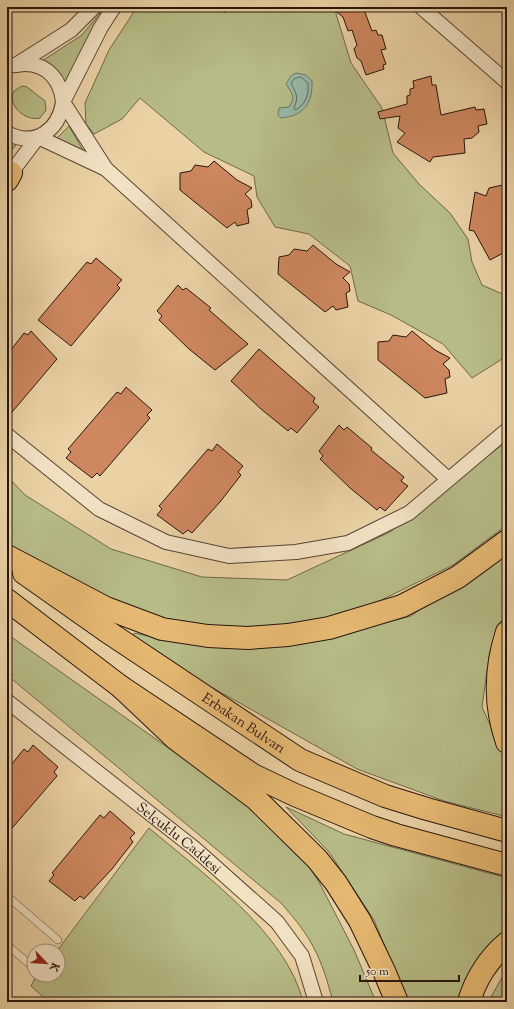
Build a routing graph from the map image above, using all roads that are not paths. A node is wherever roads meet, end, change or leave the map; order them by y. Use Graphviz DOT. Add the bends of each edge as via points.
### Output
graph roads {
  1 [pos="94,7"];
  2 [pos="114,7"];
  3 [pos="421,7"];
  4 [pos="9,67"];
  5 [pos="507,82"];
  6 [pos="64,102"];
  7 [pos="7,133"];
  8 [pos="38,137"];
  9 [pos="106,169"];
  10 [pos="8,177"];
  11 [pos="507,430"];
  12 [pos="7,435"];
  13 [pos="448,479"];
  14 [pos="507,541"];
  15 [pos="7,556"];
  16 [pos="7,561"];
  17 [pos="7,600"];
  18 [pos="7,616"];
  19 [pos="507,632"];
  20 [pos="121,687"];
  21 [pos="7,701"];
  22 [pos="507,742"];
  23 [pos="507,831"];
  24 [pos="507,864"];
  25 [pos="7,896"];
  26 [pos="58,940"];
  27 [pos="507,943"];
  28 [pos="7,945"];
  29 [pos="26,961"];
  30 [pos="316,1002"];
  31 [pos="397,1002"];
  32 [pos="469,1002"];
  1 -- 4 [label="street" via="71,30"];
  2 -- 6 [label="street" via="101,27"];
  3 -- 5 [label="street"];
  4 -- 6 [label="street" via="25,64 37,65 48,70 62,90"];
  6 -- 8 [label="street" via="62,113 56,123"];
  6 -- 9 [label="street"];
  7 -- 8 [label="street" via="25,138"];
  8 -- 9 [label="street"];
  8 -- 10 [label="street"];
  9 -- 13 [label="street"];
  11 -- 13 [label="street"];
  12 -- 13 [label="street" via="99,509 166,542 229,556 296,552 348,543 409,513"];
  14 -- 15 [label="highway" via="458,577 402,606 329,628 255,637 208,636 162,629 106,608"];
  16 -- 23 [label="highway, Erbakan Bulvarı" via="105,630 300,760 385,796 426,810"];
  17 -- 20 [label="highway"];
  18 -- 20 [label="highway"];
  19 -- 22 [label="highway" via="500,654 498,684 500,716"];
  20 -- 24 [label="highway" via="253,775 295,795 396,835"];
  20 -- 31 [label="highway" via="176,739 256,799 317,859 360,921"];
  21 -- 30 [label="street, Selçuklu Caddesi" via="194,848 277,922 302,956"];
  25 -- 26 [label="lane"];
  27 -- 32 [label="highway" via="482,973"];
  28 -- 29 [label="lane"];
}
